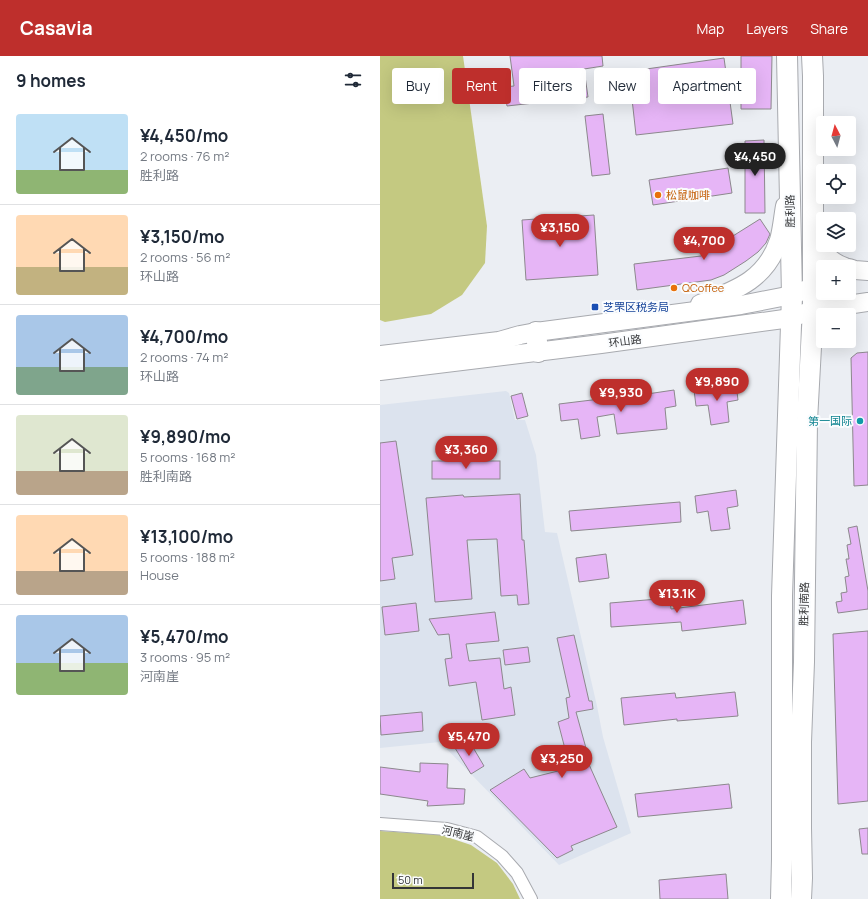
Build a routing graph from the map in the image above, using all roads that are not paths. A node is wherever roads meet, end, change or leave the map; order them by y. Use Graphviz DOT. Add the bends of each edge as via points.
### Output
graph roads {
  1 [pos="788,56"];
  2 [pos="812,56"];
  3 [pos="790,180"];
  4 [pos="813,217"];
  5 [pos="816,260"];
  6 [pos="832,260"];
  7 [pos="856,270"];
  8 [pos="868,271"];
  9 [pos="868,280"];
  10 [pos="856,281"];
  11 [pos="816,287"];
  12 [pos="792,295"];
  13 [pos="816,296"];
  14 [pos="868,302"];
  15 [pos="813,310"];
  16 [pos="657,316"];
  17 [pos="791,318"];
  18 [pos="536,332"];
  19 [pos="538,352"];
  20 [pos="380,355"];
  21 [pos="380,371"];
  22 [pos="380,824"];
  23 [pos="531,899"];
  24 [pos="781,899"];
  25 [pos="801,899"];
  1 -- 3 [label="main road, 胜利路"];
  2 -- 4 [label="main road, 胜利路"];
  3 -- 12 [label="main road, 胜利路"];
  3 -- 16 [label="main road" via="779,239 771,259 757,275 732,291 698,305"];
  4 -- 5 [label="main road, 胜利路"];
  4 -- 6 [label="main road" via="822,249"];
  7 -- 8 [label="main road"];
  9 -- 10 [label="main road"];
  11 -- 12 [label="main road, 环山路"];
  12 -- 16 [label="main road, 环山路" via="741,305"];
  12 -- 17 [label="main road, 胜利路"];
  13 -- 15 [label="main road, 胜利路"];
  14 -- 15 [label="main road, 环山路"];
  15 -- 17 [label="main road, 环山路"];
  15 -- 25 [label="main road, 胜利南路" via="807,421"];
  16 -- 18 [label="main road, 环山路"];
  17 -- 19 [label="main road, 环山路"];
  17 -- 24 [label="main road, 胜利南路" via="782,596"];
  18 -- 19 [label="main road"];
  18 -- 20 [label="main road, 环山路" via="500,341"];
  19 -- 21 [label="main road, 环山路"];
  22 -- 23 [label="street, 河南崖" via="447,829 477,837 502,856 517,873"];
}
